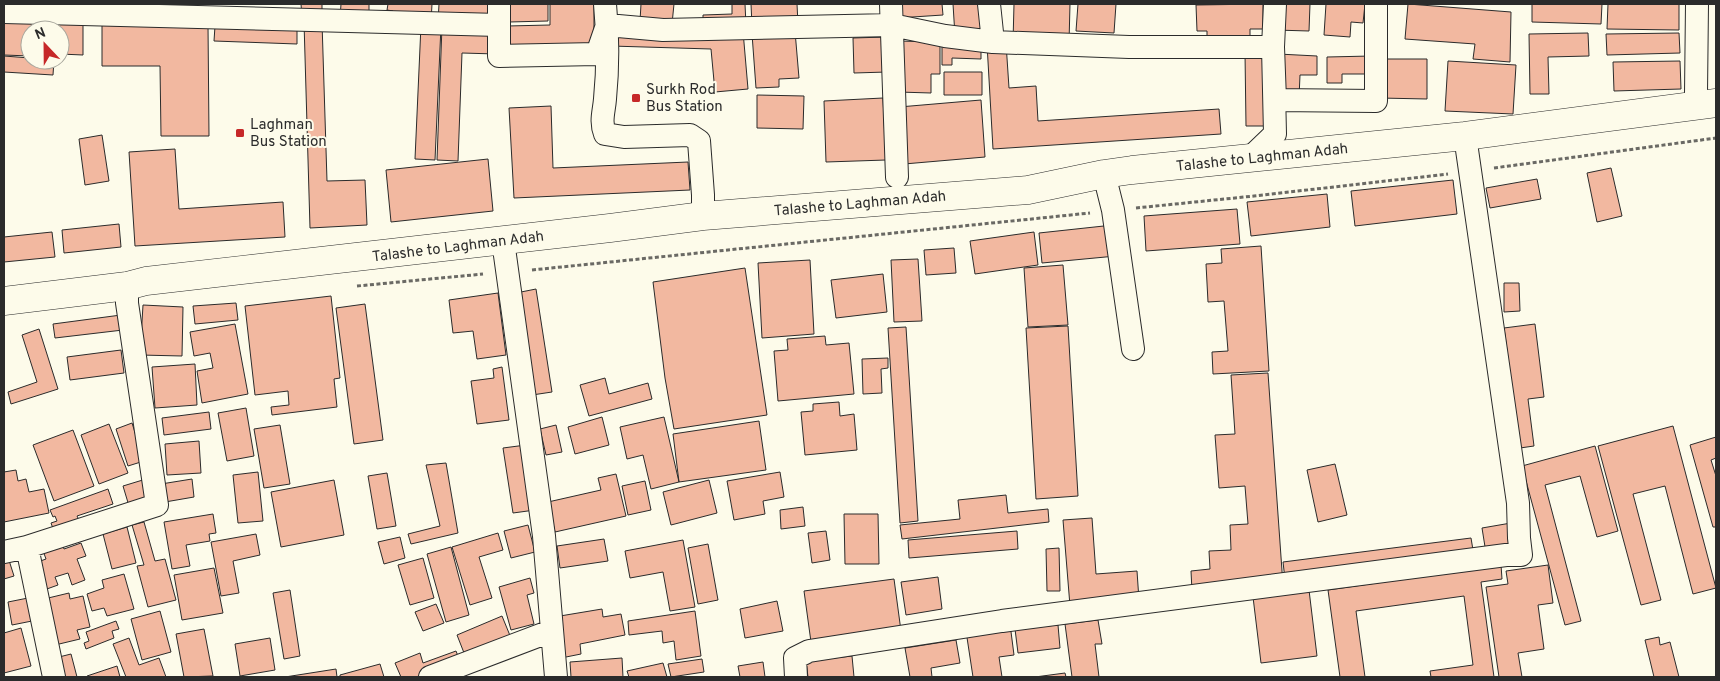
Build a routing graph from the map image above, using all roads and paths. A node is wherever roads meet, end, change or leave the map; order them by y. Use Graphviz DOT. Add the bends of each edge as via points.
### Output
graph roads {
  1 [pos="989,4"];
  2 [pos="1275,4"];
  3 [pos="1376,4"];
  4 [pos="1698,4"];
  5 [pos="69,9"];
  6 [pos="4,12"];
  7 [pos="339,12"];
  8 [pos="499,14"];
  9 [pos="606,14"];
  10 [pos="892,14"];
  11 [pos="993,42"];
  12 [pos="1273,47"];
  13 [pos="1707,104"];
  14 [pos="1465,136"];
  15 [pos="1716,138"];
  16 [pos="1250,158"];
  17 [pos="1471,171"];
  18 [pos="1104,174"];
  19 [pos="897,177"];
  20 [pos="1113,210"];
  21 [pos="704,216"];
  22 [pos="503,241"];
  23 [pos="506,272"];
  24 [pos="127,286"];
  25 [pos="352,286"];
  26 [pos="4,301"];
  27 [pos="1133,349"];
  28 [pos="27,547"];
  29 [pos="4,552"];
  30 [pos="551,631"];
  31 [pos="54,677"];
  32 [pos="430,677"];
  33 [pos="556,677"];
  34 [pos="796,677"];
  1 -- 11 [label="street"];
  2 -- 12 [label="street"];
  3 -- 12 [label="street" via="1376,101 1275,100"];
  4 -- 13 [label="street" via="1696,93"];
  5 -- 6 [label="street"];
  5 -- 7 [label="street"];
  7 -- 8 [label="street"];
  8 -- 9 [label="street" via="499,56 596,54"];
  9 -- 10 [label="street" via="663,30"];
  9 -- 21 [label="street" via="602,124 605,134 624,137 690,135 699,141"];
  10 -- 11 [label="street" via="945,36"];
  10 -- 19 [label="street"];
  11 -- 12 [label="street" via="1129,47"];
  12 -- 16 [label="street" via="1275,134"];
  13 -- 14 [label="main road, Talashe to Laghman Adah"];
  14 -- 16 [label="main road, Talashe to Laghman Adah"];
  14 -- 17 [label="street"];
  15 -- 17 [label="path"];
  16 -- 18 [label="main road, Talashe to Laghman Adah"];
  17 -- 20 [label="path"];
  17 -- 34 [label="street" via="1518,502 1521,555 1002,621 809,651 795,658"];
  18 -- 20 [label="street"];
  18 -- 21 [label="main road, Talashe to Laghman Adah" via="1028,190"];
  20 -- 23 [label="path"];
  20 -- 27 [label="street"];
  21 -- 22 [label="main road, Talashe to Laghman Adah"];
  22 -- 23 [label="street"];
  22 -- 24 [label="main road, Talashe to Laghman Adah" via="146,281"];
  23 -- 25 [label="path"];
  23 -- 30 [label="street" via="544,536"];
  24 -- 26 [label="main road, Talashe to Laghman Adah"];
  24 -- 28 [label="street" via="157,505"];
  28 -- 29 [label="street"];
  28 -- 31 [label="street"];
  30 -- 32 [label="street"];
  30 -- 33 [label="street"];
}
